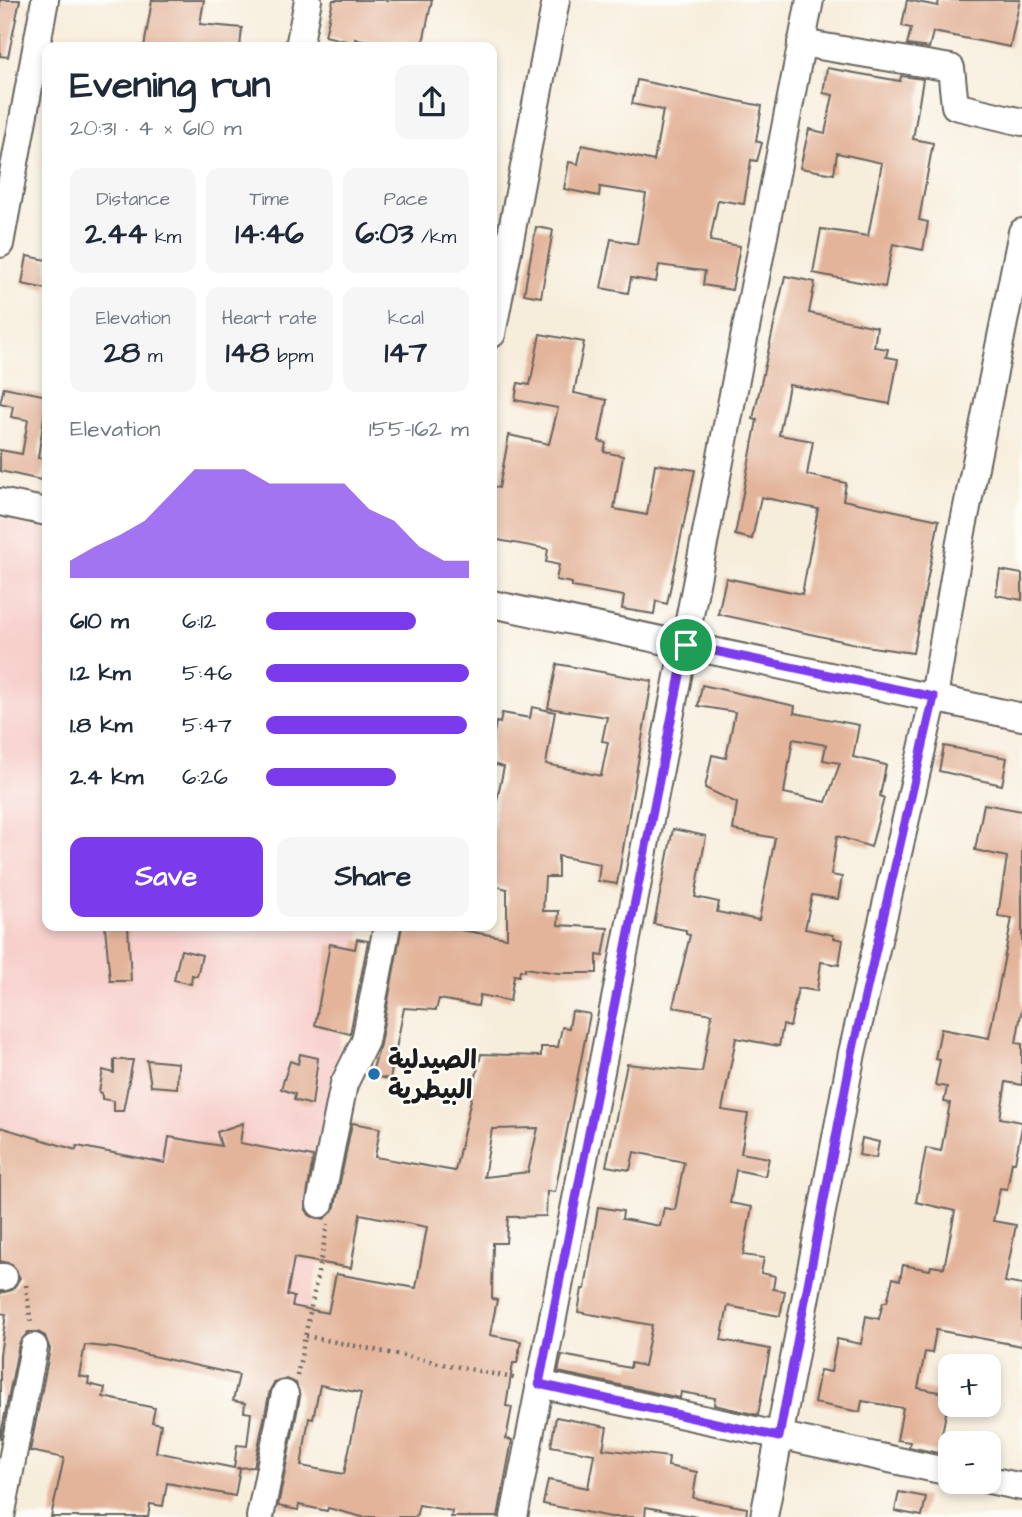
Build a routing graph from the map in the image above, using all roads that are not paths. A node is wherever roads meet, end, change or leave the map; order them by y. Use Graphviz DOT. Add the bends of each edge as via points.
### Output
graph roads {
  1 [pos="45,0"];
  2 [pos="308,0"];
  3 [pos="556,0"];
  4 [pos="810,0"];
  5 [pos="300,42"];
  6 [pos="802,43"];
  7 [pos="1022,122"];
  8 [pos="1022,232"];
  9 [pos="0,244"];
  10 [pos="497,308"];
  11 [pos="0,502"];
  12 [pos="42,511"];
  13 [pos="497,605"];
  14 [pos="686,645"];
  15 [pos="934,697"];
  16 [pos="1022,717"];
  17 [pos="386,931"];
  18 [pos="320,1204"];
  19 [pos="34,1347"];
  20 [pos="539,1384"];
  21 [pos="285,1394"];
  22 [pos="779,1437"];
  23 [pos="938,1470"];
  24 [pos="1001,1483"];
  25 [pos="1022,1487"];
  26 [pos="1,1517"];
  27 [pos="260,1517"];
  28 [pos="514,1517"];
  29 [pos="764,1517"];
  1 -- 9 [label="street"];
  2 -- 5 [label="street"];
  3 -- 10 [label="street"];
  4 -- 6 [label="street"];
  6 -- 7 [label="street" via="951,68 955,106"];
  6 -- 14 [label="street"];
  8 -- 15 [label="street"];
  11 -- 12 [label="street"];
  13 -- 14 [label="street"];
  14 -- 15 [label="street"];
  14 -- 20 [label="street"];
  15 -- 16 [label="street"];
  15 -- 22 [label="street" via="852,1053"];
  17 -- 18 [label="street" via="365,1041 344,1084"];
  19 -- 26 [label="street"];
  20 -- 22 [label="street"];
  20 -- 28 [label="street"];
  21 -- 27 [label="street"];
  22 -- 23 [label="street"];
  22 -- 29 [label="street"];
  24 -- 25 [label="street"];
}
